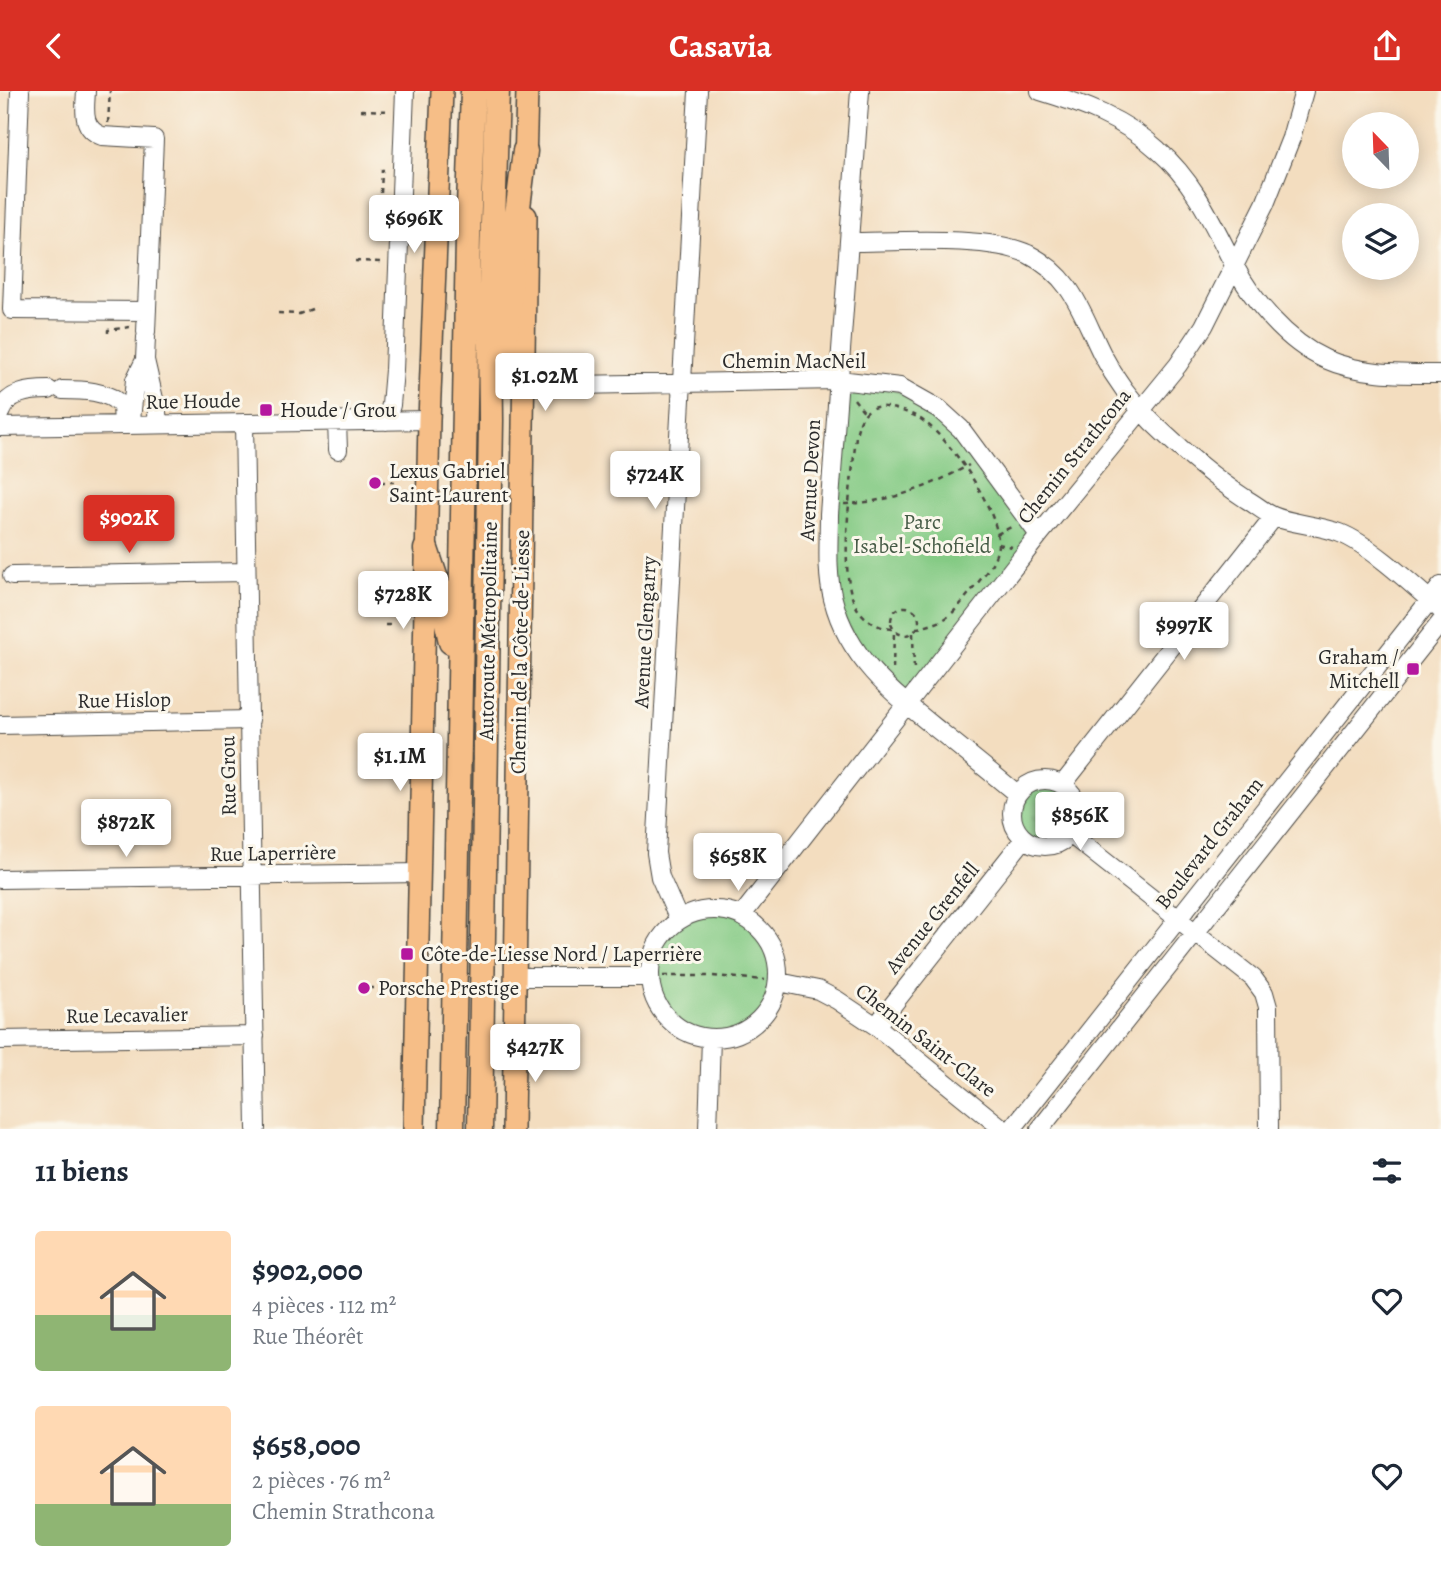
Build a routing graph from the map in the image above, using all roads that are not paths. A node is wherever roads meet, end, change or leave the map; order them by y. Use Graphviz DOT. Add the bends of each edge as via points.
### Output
graph roads {
  1 [pos="20,91"];
  2 [pos="86,91"];
  3 [pos="405,91"];
  4 [pos="442,91"];
  5 [pos="473,91"];
  6 [pos="497,91"];
  7 [pos="527,91"];
  8 [pos="698,91"];
  9 [pos="860,91"];
  10 [pos="1040,91"];
  11 [pos="1304,91"];
  12 [pos="525,151"];
  13 [pos="849,242"];
  14 [pos="1235,267"];
  15 [pos="147,311"];
  16 [pos="145,360"];
  17 [pos="1441,374"];
  18 [pos="839,380"];
  19 [pos="682,384"];
  20 [pos="524,386"];
  21 [pos="1140,409"];
  22 [pos="0,413"];
  23 [pos="429,420"];
  24 [pos="337,421"];
  25 [pos="386,421"];
  26 [pos="491,421"];
  27 [pos="244,423"];
  28 [pos="158,424"];
  29 [pos="127,425"];
  30 [pos="0,427"];
  31 [pos="338,450"];
  32 [pos="1274,517"];
  33 [pos="1038,535"];
  34 [pos="426,549"];
  35 [pos="246,572"];
  36 [pos="12,576"];
  37 [pos="1437,599"];
  38 [pos="1441,622"];
  39 [pos="460,684"];
  40 [pos="910,700"];
  41 [pos="250,720"];
  42 [pos="0,725"];
  43 [pos="1063,785"];
  44 [pos="1017,793"];
  45 [pos="1070,834"];
  46 [pos="1024,839"];
  47 [pos="420,873"];
  48 [pos="252,876"];
  49 [pos="0,880"];
  50 [pos="742,915"];
  51 [pos="679,920"];
  52 [pos="1177,920"];
  53 [pos="1195,933"];
  54 [pos="516,977"];
  55 [pos="650,977"];
  56 [pos="779,982"];
  57 [pos="876,1026"];
  58 [pos="255,1036"];
  59 [pos="711,1038"];
  60 [pos="0,1040"];
  61 [pos="256,1129"];
  62 [pos="414,1129"];
  63 [pos="452,1129"];
  64 [pos="480,1129"];
  65 [pos="513,1129"];
  66 [pos="708,1129"];
  67 [pos="1003,1129"];
  68 [pos="1012,1129"];
  69 [pos="1040,1129"];
  70 [pos="1269,1129"];
  1 -- 15 [label="street" via="12,310"];
  2 -- 15 [label="street" via="85,120 94,132 154,139"];
  3 -- 25 [label="street" via="394,370"];
  4 -- 23 [label="main road"];
  5 -- 39 [label="highway, Autoroute Métropolitaine"];
  6 -- 26 [label="highway, Autoroute Métropolitaine" via="489,323"];
  7 -- 12 [label="main road, Chemin de la Côte-de-Liesse"];
  8 -- 19 [label="street, Avenue Glengarry"];
  9 -- 13 [label="street, Avenue Devon"];
  10 -- 14 [label="street" via="1121,122 1159,150 1196,193"];
  11 -- 14 [label="street, Chemin Strathcona" via="1265,205"];
  12 -- 20 [label="main road, Chemin de la Côte-de-Liesse"];
  12 -- 26 [label="highway" via="508,323"];
  13 -- 18 [label="street, Avenue Devon"];
  13 -- 21 [label="street" via="1002,245 1047,265 1073,293 1114,375"];
  14 -- 17 [label="street" via="1275,321 1325,359 1394,374"];
  14 -- 21 [label="street, Chemin Strathcona" via="1178,365"];
  15 -- 16 [label="street"];
  16 -- 28 [label="street"];
  16 -- 29 [label="street" via="133,390"];
  18 -- 19 [label="street, Chemin MacNeil"];
  18 -- 33 [label="street, Chemin MacNeil" via="890,385 939,408 961,429"];
  18 -- 40 [label="street, Avenue Devon" via="830,504 833,599 854,650 892,692"];
  19 -- 20 [label="street, Chemin MacNeil"];
  19 -- 51 [label="street, Avenue Glengarry" via="656,853 660,877"];
  20 -- 54 [label="main road, Chemin de la Côte-de-Liesse"];
  21 -- 32 [label="street" via="1192,460"];
  21 -- 33 [label="street, Chemin Strathcona"];
  22 -- 29 [label="street" via="11,398 34,390 79,389 114,398 122,406"];
  23 -- 25 [label="street, Rue Houde"];
  23 -- 34 [label="main road"];
  24 -- 25 [label="street, Rue Houde"];
  24 -- 27 [label="street, Rue Houde"];
  24 -- 31 [label="street"];
  26 -- 64 [label="highway, Autoroute Métropolitaine"];
  27 -- 28 [label="street, Rue Houde"];
  27 -- 35 [label="street, Rue Grou"];
  28 -- 29 [label="street, Rue Houde"];
  29 -- 30 [label="street, Rue Houde"];
  32 -- 37 [label="street" via="1343,534"];
  32 -- 43 [label="street"];
  33 -- 40 [label="street, Chemin Strathcona"];
  34 -- 39 [label="highway"];
  34 -- 47 [label="main road"];
  35 -- 36 [label="street"];
  35 -- 41 [label="street, Rue Grou"];
  37 -- 52 [label="street, Boulevard Graham"];
  38 -- 53 [label="street, Boulevard Graham"];
  39 -- 63 [label="highway, Autoroute Métropolitaine"];
  40 -- 44 [label="street, Avenue Devon"];
  40 -- 50 [label="street, Chemin Strathcona"];
  41 -- 42 [label="street, Rue Hislop"];
  41 -- 48 [label="street, Rue Grou"];
  43 -- 44 [label="street" via="1038,780"];
  43 -- 45 [label="street" via="1073,794 1078,809"];
  44 -- 46 [label="street" via="1011,815"];
  45 -- 46 [label="street" via="1051,846 1037,846"];
  45 -- 52 [label="street"];
  46 -- 57 [label="street, Avenue Grenfell"];
  47 -- 48 [label="street, Rue Laperrière"];
  47 -- 62 [label="main road"];
  48 -- 49 [label="street, Rue Laperrière"];
  48 -- 58 [label="street, Rue Grou"];
  50 -- 51 [label="street" via="713,909"];
  50 -- 56 [label="street" via="768,937 777,955"];
  51 -- 55 [label="street" via="658,943"];
  52 -- 53 [label="street"];
  52 -- 68 [label="street, Boulevard Graham"];
  53 -- 69 [label="street, Boulevard Graham"];
  53 -- 70 [label="street" via="1253,978 1264,993"];
  54 -- 55 [label="street"];
  54 -- 65 [label="main road, Chemin de la Côte-de-Liesse"];
  55 -- 59 [label="street" via="653,994 672,1023 696,1036"];
  56 -- 57 [label="street, Chemin Saint-Clare" via="818,990"];
  56 -- 59 [label="street" via="763,1017 748,1029"];
  57 -- 67 [label="street, Chemin Saint-Clare"];
  58 -- 60 [label="street, Rue Lecavalier"];
  58 -- 61 [label="street, Rue Grou"];
  59 -- 66 [label="street"];
}
